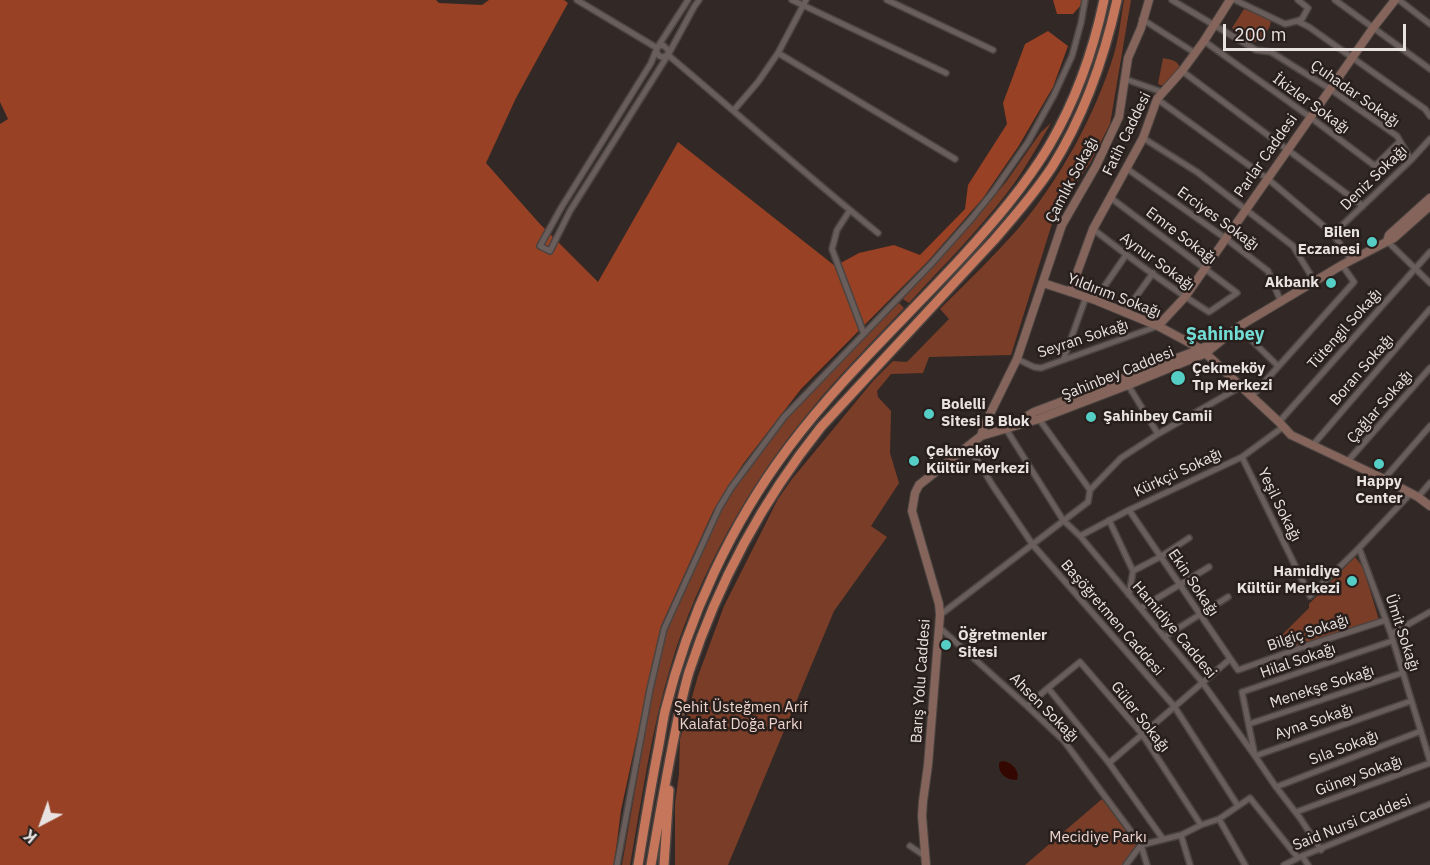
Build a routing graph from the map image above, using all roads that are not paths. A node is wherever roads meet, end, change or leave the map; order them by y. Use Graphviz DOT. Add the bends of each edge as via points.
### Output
graph roads {
  1 [pos="577,0"];
  2 [pos="688,0"];
  3 [pos="699,0"];
  4 [pos="792,0"];
  5 [pos="887,0"];
  6 [pos="1085,0"];
  7 [pos="1104,0"];
  8 [pos="1117,0"];
  9 [pos="1149,0"];
  10 [pos="1172,0"];
  11 [pos="1230,0"];
  12 [pos="1235,0"];
  13 [pos="1299,0"];
  14 [pos="1335,0"];
  15 [pos="1397,0"];
  16 [pos="804,2"];
  17 [pos="1142,19"];
  18 [pos="1297,21"];
  19 [pos="1430,24"];
  20 [pos="1214,25"];
  21 [pos="1373,28"];
  22 [pos="1204,41"];
  23 [pos="657,48"];
  24 [pos="993,50"];
  25 [pos="778,52"];
  26 [pos="1195,52"];
  27 [pos="668,55"];
  28 [pos="1353,58"];
  29 [pos="1430,69"];
  30 [pos="1182,71"];
  31 [pos="946,73"];
  32 [pos="1125,79"];
  33 [pos="1330,89"];
  34 [pos="1162,92"];
  35 [pos="1156,99"];
  36 [pos="734,110"];
  37 [pos="1430,116"];
  38 [pos="1310,117"];
  39 [pos="1143,138"];
  40 [pos="1430,139"];
  41 [pos="1400,141"];
  42 [pos="1288,150"];
  43 [pos="955,159"];
  44 [pos="1411,160"];
  45 [pos="1126,168"];
  46 [pos="1268,179"];
  47 [pos="1111,198"];
  48 [pos="1430,198"];
  49 [pos="1363,206"];
  50 [pos="1430,206"];
  51 [pos="1245,208"];
  52 [pos="850,210"];
  53 [pos="1093,229"];
  54 [pos="878,233"];
  55 [pos="1333,234"];
  56 [pos="1225,238"];
  57 [pos="1387,241"];
  58 [pos="1430,252"];
  59 [pos="1126,255"];
  60 [pos="1351,260"];
  61 [pos="1342,265"];
  62 [pos="1205,268"];
  63 [pos="1416,268"];
  64 [pos="1153,273"];
  65 [pos="1315,282"];
  66 [pos="1430,283"];
  67 [pos="1043,284"];
  68 [pos="1070,292"];
  69 [pos="1086,297"];
  70 [pos="1185,297"];
  71 [pos="1095,300"];
  72 [pos="1281,302"];
  73 [pos="1430,309"];
  74 [pos="1125,312"];
  75 [pos="1209,312"];
  76 [pos="1158,326"];
  77 [pos="1238,327"];
  78 [pos="864,334"];
  79 [pos="1203,351"];
  80 [pos="1065,358"];
  81 [pos="1017,359"];
  82 [pos="1278,366"];
  83 [pos="1430,368"];
  84 [pos="1128,385"];
  85 [pos="1240,387"];
  86 [pos="1251,397"];
  87 [pos="1039,419"];
  88 [pos="1281,424"];
  89 [pos="1430,426"];
  90 [pos="1006,429"];
  91 [pos="1158,434"];
  92 [pos="981,436"];
  93 [pos="968,445"];
  94 [pos="1312,446"];
  95 [pos="1242,457"];
  96 [pos="1347,462"];
  97 [pos="1384,479"];
  98 [pos="1430,483"];
  99 [pos="1090,490"];
  100 [pos="1414,495"];
  101 [pos="1430,506"];
  102 [pos="1129,510"];
  103 [pos="912,511"];
  104 [pos="1063,520"];
  105 [pos="1109,520"];
  106 [pos="1080,536"];
  107 [pos="1189,538"];
  108 [pos="1033,545"];
  109 [pos="1359,548"];
  110 [pos="1160,557"];
  111 [pos="1209,567"];
  112 [pos="1133,571"];
  113 [pos="1180,585"];
  114 [pos="1129,595"];
  115 [pos="1228,597"];
  116 [pos="1141,608"];
  117 [pos="1430,612"];
  118 [pos="1200,614"];
  119 [pos="940,615"];
  120 [pos="1386,620"];
  121 [pos="940,628"];
  122 [pos="1164,637"];
  123 [pos="1392,638"];
  124 [pos="1230,659"];
  125 [pos="1238,670"];
  126 [pos="1402,673"];
  127 [pos="1202,682"];
  128 [pos="1048,688"];
  129 [pos="1411,701"];
  130 [pos="1027,706"];
  131 [pos="1174,706"];
  132 [pos="1249,724"];
  133 [pos="1421,731"];
  134 [pos="1142,734"];
  135 [pos="672,747"];
  136 [pos="1255,756"];
  137 [pos="1430,762"];
  138 [pos="1109,763"];
  139 [pos="1276,787"];
  140 [pos="1430,804"];
  141 [pos="1238,806"];
  142 [pos="1296,812"];
  143 [pos="1219,819"];
  144 [pos="1201,825"];
  145 [pos="1181,835"];
  146 [pos="1163,839"];
  147 [pos="1141,845"];
  148 [pos="910,846"];
  149 [pos="1321,849"];
  150 [pos="1300,857"];
  151 [pos="926,861"];
  152 [pos="617,865"];
  153 [pos="638,865"];
  154 [pos="651,865"];
  155 [pos="664,865"];
  156 [pos="1126,865"];
  157 [pos="1147,865"];
  158 [pos="1190,865"];
  159 [pos="1245,865"];
  160 [pos="1284,865"];
  161 [pos="1308,865"];
  1 -- 23 [label="street"];
  2 -- 23 [label="street"];
  3 -- 27 [label="street"];
  4 -- 16 [label="street"];
  5 -- 24 [label="street"];
  6 -- 78 [label="street" via="1072,56 1022,150 972,218"];
  7 -- 153 [label="highway" via="1084,74 1050,145 1031,174 977,240 808,423 774,467 738,526 702,598 675,675"];
  8 -- 135 [label="highway" via="1082,113 1052,168 1021,210 821,427 800,453 742,546 711,612 689,674"];
  9 -- 17 [label="street, Çamlık Sokağı"];
  10 -- 20 [label="street, Çuhadar Sokağı"];
  11 -- 20 [label="street, Fatih Caddesi"];
  12 -- 18 [label="street" via="1285,24"];
  13 -- 18 [label="street" via="1308,8"];
  14 -- 21 [label="street"];
  15 -- 19 [label="street"];
  15 -- 21 [label="street, Parlar Caddesi"];
  16 -- 25 [label="street"];
  16 -- 31 [label="street"];
  17 -- 26 [label="street"];
  17 -- 32 [label="street, Çamlık Sokağı"];
  18 -- 28 [label="street"];
  20 -- 22 [label="street, Fatih Caddesi"];
  20 -- 33 [label="street, Çuhadar Sokağı" via="1256,50 1271,52"];
  21 -- 28 [label="street, Parlar Caddesi"];
  21 -- 29 [label="street"];
  22 -- 26 [label="street, Fatih Caddesi"];
  22 -- 38 [label="street, İkizler Sokağı"];
  23 -- 27 [label="street" via="665,46"];
  23 -- 27 [label="street" via="540,246 550,251 570,211"];
  25 -- 36 [label="street"];
  25 -- 43 [label="street"];
  26 -- 30 [label="street, Fatih Caddesi"];
  27 -- 36 [label="street"];
  28 -- 33 [label="street, Parlar Caddesi"];
  28 -- 37 [label="street"];
  30 -- 34 [label="street, Fatih Caddesi"];
  30 -- 42 [label="street"];
  32 -- 34 [label="street"];
  32 -- 67 [label="street, Çamlık Sokağı" via="1119,117 1062,225"];
  33 -- 38 [label="street, Parlar Caddesi"];
  33 -- 41 [label="street, Çuhadar Sokağı"];
  34 -- 35 [label="street, Fatih Caddesi"];
  35 -- 39 [label="street, Fatih Caddesi"];
  35 -- 46 [label="street"];
  36 -- 52 [label="street"];
  38 -- 41 [label="street, İkizler Sokağı" via="1375,166"];
  38 -- 42 [label="street, Parlar Caddesi"];
  39 -- 45 [label="street, Fatih Caddesi"];
  39 -- 51 [label="street"];
  40 -- 44 [label="street, Deniz Sokağı"];
  41 -- 44 [label="street, Çuhadar Sokağı"];
  42 -- 46 [label="street, Parlar Caddesi"];
  42 -- 49 [label="street"];
  44 -- 49 [label="street, Deniz Sokağı"];
  45 -- 47 [label="street, Fatih Caddesi"];
  45 -- 56 [label="street, Erciyes Sokağı"];
  46 -- 51 [label="street, Parlar Caddesi"];
  46 -- 55 [label="street"];
  47 -- 53 [label="street, Fatih Caddesi"];
  47 -- 62 [label="street, Emre Sokağı"];
  48 -- 57 [label="street"];
  49 -- 55 [label="street, Deniz Sokağı"];
  50 -- 57 [label="street"];
  51 -- 56 [label="street, Parlar Caddesi"];
  51 -- 65 [label="street" via="1293,246"];
  52 -- 54 [label="street"];
  52 -- 78 [label="street" via="831,249"];
  53 -- 59 [label="street, Aynur Sokağı"];
  53 -- 68 [label="street, Fatih Caddesi"];
  55 -- 60 [label="street"];
  56 -- 62 [label="street, Parlar Caddesi"];
  56 -- 72 [label="street, Erciyes Sokağı" via="1268,271"];
  57 -- 60 [label="street"];
  57 -- 63 [label="street"];
  58 -- 63 [label="street, Tütengil Sokağı"];
  59 -- 64 [label="street, Aynur Sokağı"];
  59 -- 71 [label="street"];
  60 -- 61 [label="street"];
  61 -- 65 [label="street"];
  61 -- 82 [label="street" via="1354,282"];
  62 -- 70 [label="street, Parlar Caddesi"];
  62 -- 75 [label="street, Emre Sokağı" via="1237,293"];
  63 -- 66 [label="street"];
  63 -- 88 [label="street, Tütengil Sokağı"];
  64 -- 70 [label="street, Aynur Sokağı"];
  64 -- 74 [label="street"];
  65 -- 72 [label="street"];
  67 -- 68 [label="street, Yıldırım Sokağı"];
  67 -- 81 [label="street, Çamlık Sokağı"];
  68 -- 69 [label="street, Yıldırım Sokağı"];
  69 -- 71 [label="street, Yıldırım Sokağı"];
  69 -- 80 [label="street"];
  70 -- 75 [label="street, Aynur Sokağı"];
  70 -- 76 [label="street, Parlar Caddesi"];
  71 -- 74 [label="street, Yıldırım Sokağı"];
  72 -- 77 [label="street"];
  73 -- 94 [label="street, Boran Sokağı"];
  74 -- 76 [label="street, Yıldırım Sokağı"];
  76 -- 79 [label="street, Yıldırım Sokağı"];
  76 -- 80 [label="street, Seyran Sokağı"];
  77 -- 79 [label="street"];
  77 -- 82 [label="street"];
  78 -- 152 [label="street" via="784,417 731,489 705,536 664,629"];
  79 -- 84 [label="street, Şahinbey Caddesi"];
  79 -- 85 [label="street, Yıldırım Sokağı"];
  79 -- 90 [label="street" via="1034,412"];
  80 -- 81 [label="street, Seyran Sokağı" via="1041,368"];
  81 -- 92 [label="street, Çamlık Sokağı"];
  82 -- 86 [label="street"];
  83 -- 96 [label="street, Çağlar Sokağı"];
  84 -- 87 [label="street, Şahinbey Caddesi"];
  84 -- 91 [label="street"];
  85 -- 86 [label="street, Yıldırım Sokağı"];
  85 -- 91 [label="street"];
  86 -- 88 [label="street, Yıldırım Sokağı"];
  87 -- 90 [label="street, Şahinbey Caddesi"];
  87 -- 99 [label="street"];
  88 -- 94 [label="street, Yıldırım Sokağı" via="1291,435"];
  88 -- 95 [label="street, Kürkçü Sokağı"];
  89 -- 97 [label="street"];
  90 -- 92 [label="street, Şahinbey Caddesi"];
  90 -- 104 [label="street, Hamidiye Caddesi"];
  91 -- 99 [label="street" via="1121,458"];
  92 -- 93 [label="street, Şahinbey Caddesi"];
  93 -- 103 [label="street, Şahinbey Caddesi" via="919,485"];
  93 -- 108 [label="street, Başöğretmen Caddesi"];
  94 -- 96 [label="street, Yıldırım Sokağı"];
  95 -- 102 [label="street, Kürkçü Sokağı"];
  95 -- 109 [label="street, Yeşil Sokağı" via="1310,596"];
  96 -- 97 [label="street, Yıldırım Sokağı"];
  97 -- 100 [label="street, Yıldırım Sokağı"];
  98 -- 100 [label="street, Yeşil Sokağı"];
  99 -- 104 [label="street" via="1088,502"];
  100 -- 101 [label="street, Yıldırım Sokağı"];
  100 -- 109 [label="street, Yeşil Sokağı"];
  102 -- 105 [label="street, Kürkçü Sokağı"];
  102 -- 110 [label="street, Ekin Sokağı"];
  103 -- 119 [label="street, Barış Yolu Caddesi"];
  104 -- 106 [label="street, Hamidiye Caddesi"];
  104 -- 108 [label="street"];
  105 -- 106 [label="street, Kürkçü Sokağı"];
  105 -- 112 [label="street"];
  106 -- 114 [label="street, Hamidiye Caddesi"];
  107 -- 110 [label="street"];
  108 -- 119 [label="street"];
  108 -- 131 [label="street, Başöğretmen Caddesi"];
  109 -- 120 [label="street, Ümit Sokağı"];
  110 -- 112 [label="street"];
  110 -- 113 [label="street, Ekin Sokağı"];
  111 -- 113 [label="street"];
  112 -- 114 [label="street"];
  113 -- 116 [label="street"];
  113 -- 118 [label="street, Ekin Sokağı"];
  114 -- 116 [label="street, Hamidiye Caddesi"];
  115 -- 118 [label="street"];
  116 -- 122 [label="street, Hamidiye Caddesi"];
  117 -- 123 [label="street"];
  118 -- 122 [label="street"];
  118 -- 124 [label="street, Ekin Sokağı"];
  119 -- 121 [label="street, Barış Yolu Caddesi"];
  120 -- 123 [label="street, Ümit Sokağı"];
  120 -- 125 [label="street, Bilgiç Sokağı"];
  121 -- 130 [label="street, Ahsen Sokağı"];
  121 -- 151 [label="street, Barış Yolu Caddesi" via="922,816"];
  122 -- 127 [label="street, Hamidiye Caddesi"];
  123 -- 126 [label="street, Ümit Sokağı"];
  123 -- 132 [label="street, Hilal Sokağı" via="1242,693"];
  124 -- 125 [label="street, Ekin Sokağı"];
  124 -- 127 [label="street"];
  126 -- 129 [label="street, Ümit Sokağı"];
  126 -- 132 [label="street, Menekşe Sokağı"];
  127 -- 131 [label="street"];
  127 -- 136 [label="street, Hamidiye Caddesi"];
  128 -- 130 [label="street"];
  128 -- 134 [label="street, Güler Sokağı" via="1080,662"];
  128 -- 138 [label="street"];
  129 -- 133 [label="street, Ümit Sokağı"];
  129 -- 136 [label="street, Ayna Sokağı"];
  130 -- 147 [label="street, Ahsen Sokağı" via="1064,741"];
  131 -- 134 [label="street"];
  131 -- 141 [label="street, Başöğretmen Caddesi"];
  132 -- 136 [label="street, Ayna Sokağı"];
  133 -- 137 [label="street, Ümit Sokağı"];
  133 -- 139 [label="street, Sıla Sokağı"];
  134 -- 138 [label="street"];
  134 -- 144 [label="street, Güler Sokağı"];
  135 -- 154 [label="highway"];
  135 -- 155 [label="highway"];
  136 -- 139 [label="street, Hamidiye Caddesi"];
  137 -- 142 [label="street, Güney Sokağı"];
  138 -- 146 [label="street"];
  139 -- 142 [label="street, Hamidiye Caddesi"];
  140 -- 149 [label="street, Said Nursi Caddesi"];
  141 -- 143 [label="street"];
  141 -- 150 [label="street" via="1250,798"];
  142 -- 149 [label="street, Hamidiye Caddesi"];
  143 -- 144 [label="street"];
  143 -- 159 [label="street"];
  144 -- 145 [label="street"];
  145 -- 146 [label="street"];
  145 -- 158 [label="street"];
  146 -- 147 [label="street"];
  147 -- 156 [label="street"];
  147 -- 157 [label="street, Ahsen Sokağı"];
  148 -- 151 [label="street, Barış Yolu Caddesi"];
  149 -- 150 [label="street, Said Nursi Caddesi"];
  150 -- 160 [label="street, Said Nursi Caddesi"];
  150 -- 161 [label="street"];
}
